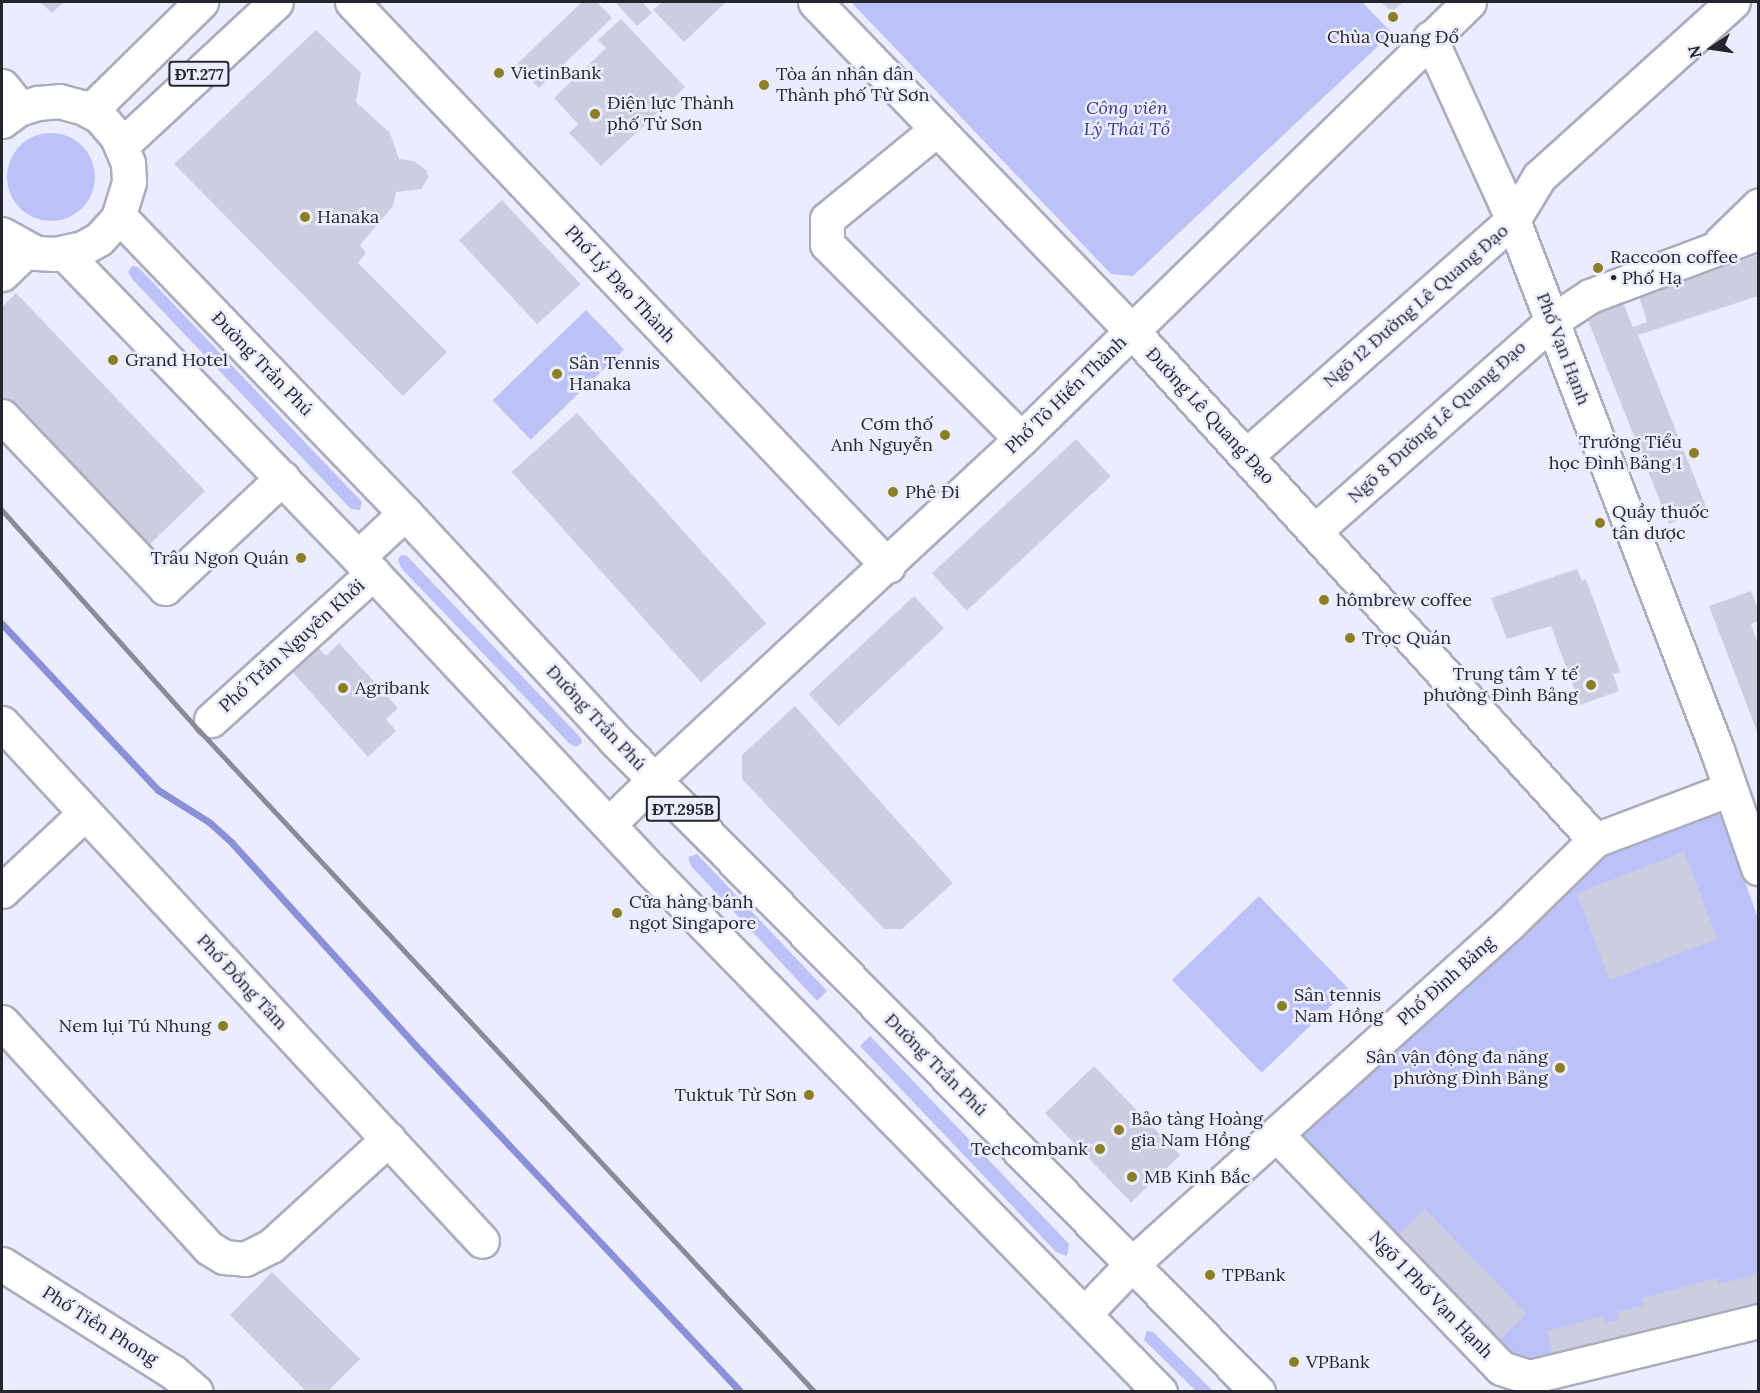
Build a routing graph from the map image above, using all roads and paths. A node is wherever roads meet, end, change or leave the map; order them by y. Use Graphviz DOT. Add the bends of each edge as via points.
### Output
graph roads {
  1 [pos="201,2"];
  2 [pos="276,2"];
  3 [pos="352,2"];
  4 [pos="815,2"];
  5 [pos="1469,2"];
  6 [pos="1733,2"];
  7 [pos="1430,38"];
  8 [pos="8,105"];
  9 [pos="90,111"];
  10 [pos="937,129"];
  11 [pos="122,145"];
  12 [pos="1758,206"];
  13 [pos="119,216"];
  14 [pos="1513,220"];
  15 [pos="1758,233"];
  16 [pos="14,242"];
  17 [pos="1718,246"];
  18 [pos="64,254"];
  19 [pos="2,274"];
  20 [pos="1552,321"];
  21 [pos="1131,331"];
  22 [pos="2,416"];
  23 [pos="1021,439"];
  24 [pos="1246,455"];
  25 [pos="282,478"];
  26 [pos="405,513"];
  27 [pos="1316,530"];
  28 [pos="365,565"];
  29 [pos="888,566"];
  30 [pos="211,720"];
  31 [pos="2,723"];
  32 [pos="654,780"];
  33 [pos="1730,789"];
  34 [pos="85,813"];
  35 [pos="609,824"];
  36 [pos="1595,840"];
  37 [pos="1758,866"];
  38 [pos="2,891"];
  39 [pos="2,1022"];
  40 [pos="1277,1135"];
  41 [pos="388,1139"];
  42 [pos="482,1241"];
  43 [pos="1133,1263"];
  44 [pos="2,1264"];
  45 [pos="1084,1313"];
  46 [pos="1758,1322"];
  47 [pos="196,1392"];
  48 [pos="1160,1392"];
  49 [pos="1258,1392"];
  1 -- 9 [label="street, ĐT.277"];
  2 -- 11 [label="street, ĐT.277"];
  3 -- 29 [label="street, Phố Lý Đạo Thành"];
  4 -- 10 [label="street, Đường Lê Quang Đạo"];
  5 -- 7 [label="street, Phố Tô Hiến Thành"];
  6 -- 14 [label="street, Ngõ 12 Đường Lê Quang Đạo" via="1539,177"];
  7 -- 14 [label="street, Phố Vạn Hạnh"];
  7 -- 21 [label="street, Phố Tô Hiến Thành"];
  8 -- 9 [label="street" via="59,101"];
  9 -- 11 [label="street" via="112,129"];
  10 -- 21 [label="street, Đường Lê Quang Đạo"];
  10 -- 23 [label="street" via="827,219 827,244"];
  11 -- 13 [label="street" via="129,182"];
  12 -- 17 [label="street"];
  13 -- 18 [label="street" via="99,239"];
  13 -- 26 [label="street, Đường Trần Phú / ĐT.295B"];
  14 -- 20 [label="street, Phố Vạn Hạnh"];
  14 -- 24 [label="street, Ngõ 12 Đường Lê Quang Đạo"];
  15 -- 17 [label="street, Ngõ 8 Đường Lê Quang Đạo"];
  16 -- 18 [label="street"];
  16 -- 19 [label="street"];
  17 -- 20 [label="street, Ngõ 8 Đường Lê Quang Đạo" via="1590,296"];
  18 -- 25 [label="street"];
  20 -- 27 [label="street, Ngõ 8 Đường Lê Quang Đạo"];
  20 -- 33 [label="street, Phố Vạn Hạnh"];
  21 -- 23 [label="street, Phố Tô Hiến Thành"];
  21 -- 24 [label="street, Đường Lê Quang Đạo"];
  22 -- 25 [label="street" via="165,588"];
  23 -- 29 [label="street, Phố Tô Hiến Thành"];
  24 -- 27 [label="street, Đường Lê Quang Đạo"];
  25 -- 28 [label="street"];
  26 -- 28 [label="street, Phố Trần Nguyên Khởi"];
  26 -- 32 [label="street, Đường Trần Phú / ĐT.295B"];
  27 -- 36 [label="street, Đường Lê Quang Đạo"];
  28 -- 30 [label="street, Phố Trần Nguyên Khởi"];
  28 -- 35 [label="street"];
  29 -- 32 [label="street, Phố Tô Hiến Thành"];
  31 -- 34 [label="street, Phố Đồng Tâm"];
  32 -- 35 [label="street, Phố Tô Hiến Thành"];
  32 -- 43 [label="street, Đường Trần Phú / ĐT.295B"];
  33 -- 36 [label="street, Phố Đình Bảng"];
  33 -- 37 [label="street, Phố Vạn Hạnh"];
  34 -- 38 [label="street"];
  34 -- 41 [label="street, Phố Đồng Tâm"];
  35 -- 45 [label="street"];
  36 -- 40 [label="street, Phố Đình Bảng" via="1509,924"];
  39 -- 41 [label="street" via="209,1248 224,1257 245,1259 271,1246"];
  40 -- 43 [label="street, Phố Đình Bảng"];
  40 -- 46 [label="street, Ngõ 1 Phố Vạn Hạnh" via="1501,1368 1529,1377"];
  41 -- 42 [label="street, Phố Đồng Tâm"];
  43 -- 45 [label="street, Phố Đình Bảng"];
  43 -- 49 [label="street, Đường Trần Phú / ĐT.295B"];
  44 -- 47 [label="street, Phố Tiền Phong" via="173,1372"];
  45 -- 48 [label="street"];
}
